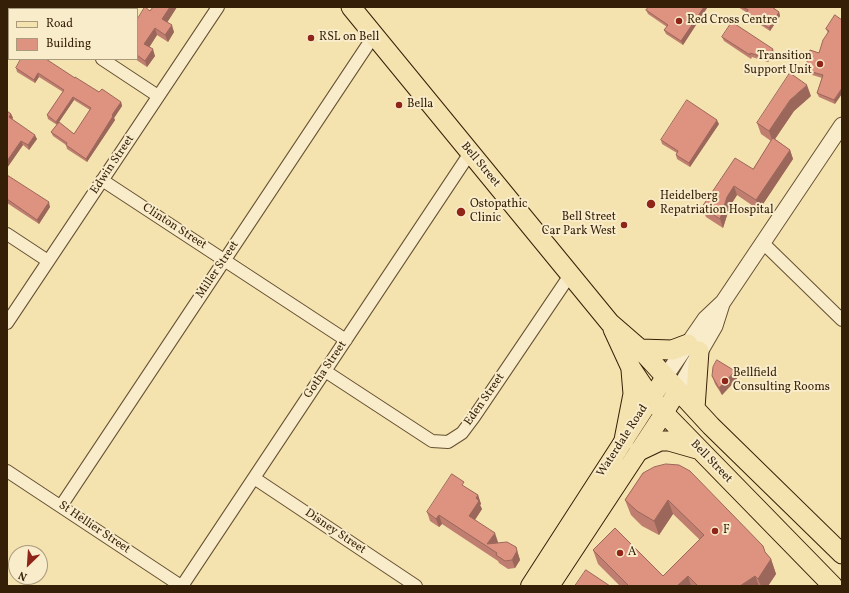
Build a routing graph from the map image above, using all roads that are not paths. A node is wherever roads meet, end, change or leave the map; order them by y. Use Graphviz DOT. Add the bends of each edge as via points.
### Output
graph roads {
  1 [pos="218,7"];
  2 [pos="351,7"];
  3 [pos="374,34"];
  4 [pos="104,60"];
  5 [pos="158,96"];
  6 [pos="842,126"];
  7 [pos="470,153"];
  8 [pos="102,180"];
  9 [pos="7,234"];
  10 [pos="764,243"];
  11 [pos="225,260"];
  12 [pos="48,261"];
  13 [pos="570,275"];
  14 [pos="842,320"];
  15 [pos="7,323"];
  16 [pos="610,323"];
  17 [pos="346,340"];
  18 [pos="693,348"];
  19 [pos="640,350"];
  20 [pos="631,368"];
  21 [pos="325,371"];
  22 [pos="671,384"];
  23 [pos="651,398"];
  24 [pos="694,408"];
  25 [pos="664,414"];
  26 [pos="624,440"];
  27 [pos="699,449"];
  28 [pos="639,451"];
  29 [pos="7,471"];
  30 [pos="254,478"];
  31 [pos="62,506"];
  32 [pos="842,554"];
  33 [pos="181,586"];
  34 [pos="416,586"];
  35 [pos="530,586"];
  36 [pos="550,586"];
  37 [pos="833,586"];
  1 -- 5 [label="street, Edwin Street"];
  2 -- 3 [label="highway, Bell Street"];
  3 -- 7 [label="highway, Bell Street"];
  3 -- 11 [label="street, Miller Street"];
  4 -- 5 [label="street"];
  5 -- 8 [label="street, Edwin Street"];
  6 -- 10 [label="street, Waterdale Road"];
  7 -- 13 [label="highway, Bell Street"];
  7 -- 17 [label="street, Gotha Street"];
  8 -- 11 [label="street, Clinton Street"];
  8 -- 12 [label="street, Edwin Street"];
  9 -- 12 [label="street"];
  10 -- 14 [label="street"];
  10 -- 18 [label="street, Waterdale Road" via="723,302 714,326"];
  11 -- 17 [label="street, Clinton Street"];
  11 -- 31 [label="street, Miller Street"];
  12 -- 15 [label="street, Edwin Street"];
  13 -- 16 [label="highway, Bell Street"];
  13 -- 21 [label="street, Eden Street" via="462,433 448,442 432,441"];
  16 -- 19 [label="highway, Bell Street"];
  16 -- 20 [label="highway, Bell Street"];
  17 -- 21 [label="street, Gotha Street"];
  18 -- 19 [label="highway"];
  18 -- 22 [label="street, Waterdale Road"];
  18 -- 24 [label="highway"];
  19 -- 22 [label="highway, Bell Street"];
  20 -- 23 [label="highway, Bell Street"];
  20 -- 26 [label="highway" via="633,394"];
  21 -- 30 [label="street, Gotha Street"];
  22 -- 23 [label="main road, Waterdale Road"];
  22 -- 24 [label="highway, Bell Street"];
  22 -- 25 [label="main road, Waterdale Road"];
  23 -- 25 [label="highway, Bell Street"];
  23 -- 26 [label="main road, Waterdale Road"];
  24 -- 32 [label="highway, Bell Street"];
  25 -- 27 [label="highway, Bell Street"];
  25 -- 28 [label="main road, Waterdale Road"];
  26 -- 35 [label="main road, Waterdale Road"];
  27 -- 28 [label="highway" via="660,441"];
  27 -- 37 [label="highway, Bell Street"];
  28 -- 36 [label="main road, Waterdale Road"];
  29 -- 31 [label="street, St Hellier Street"];
  30 -- 33 [label="street, Gotha Street"];
  30 -- 34 [label="street, Disney Street"];
  31 -- 33 [label="street, St Hellier Street"];
}
